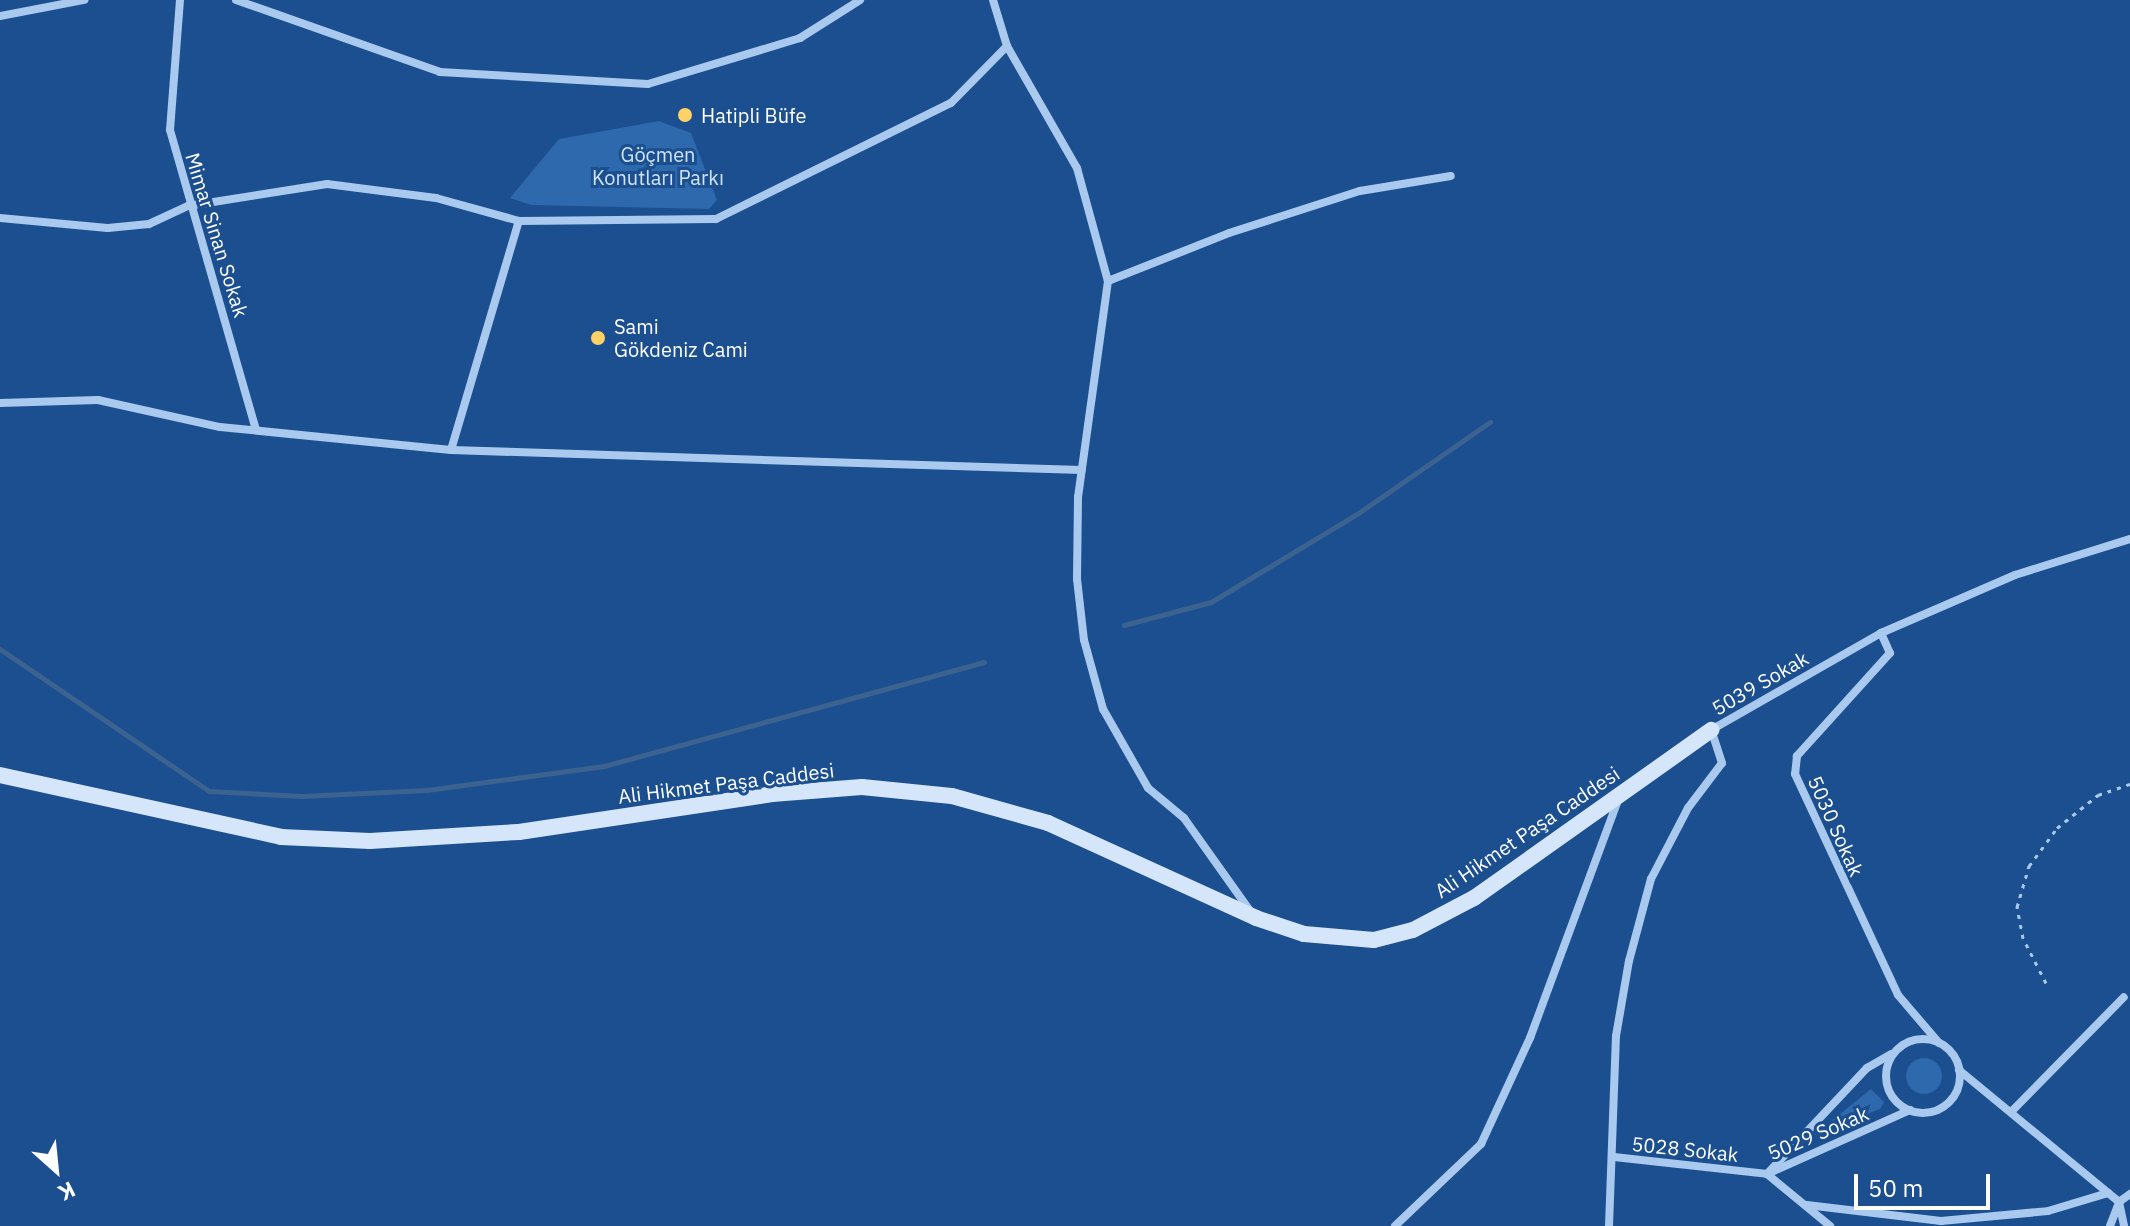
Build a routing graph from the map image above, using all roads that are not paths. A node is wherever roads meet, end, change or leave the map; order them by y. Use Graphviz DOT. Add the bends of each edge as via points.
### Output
graph roads {
  1 [pos="84,0"];
  2 [pos="180,0"];
  3 [pos="236,0"];
  4 [pos="860,0"];
  5 [pos="993,0"];
  6 [pos="0,16"];
  7 [pos="1007,46"];
  8 [pos="1451,176"];
  9 [pos="188,206"];
  10 [pos="0,218"];
  11 [pos="519,221"];
  12 [pos="1108,281"];
  13 [pos="0,403"];
  14 [pos="256,429"];
  15 [pos="451,450"];
  16 [pos="1082,470"];
  17 [pos="2130,539"];
  18 [pos="1881,633"];
  19 [pos="1711,730"];
  20 [pos="0,775"];
  21 [pos="1621,792"];
  22 [pos="1256,918"];
  23 [pos="2124,997"];
  24 [pos="1939,1043"];
  25 [pos="1896,1051"];
  26 [pos="1959,1070"];
  27 [pos="1910,1110"];
  28 [pos="2013,1110"];
  29 [pos="1614,1157"];
  30 [pos="1767,1174"];
  31 [pos="2108,1193"];
  32 [pos="2130,1194"];
  33 [pos="2119,1202"];
  34 [pos="1807,1205"];
  35 [pos="1395,1226"];
  36 [pos="1609,1226"];
  37 [pos="1830,1226"];
  38 [pos="2110,1226"];
  39 [pos="2124,1226"];
  1 -- 6 [label="street"];
  2 -- 9 [label="street, Mimar Sinan Sokak" via="170,130"];
  3 -- 4 [label="street" via="440,72 648,84 800,38"];
  5 -- 7 [label="street"];
  7 -- 11 [label="street" via="951,103 716,219"];
  7 -- 12 [label="street" via="1077,168"];
  8 -- 12 [label="street" via="1360,191 1229,233"];
  9 -- 10 [label="street" via="149,224 108,228"];
  9 -- 11 [label="street" via="327,184 436,198"];
  9 -- 14 [label="street, Mimar Sinan Sokak" via="250,394"];
  11 -- 15 [label="street"];
  12 -- 16 [label="street"];
  13 -- 14 [label="street" via="98,400 220,427"];
  14 -- 15 [label="street"];
  15 -- 16 [label="street"];
  16 -- 22 [label="street" via="1077,579 1084,640 1103,709 1148,788 1184,818"];
  17 -- 18 [label="street, 5039 Sokak" via="2015,575"];
  18 -- 19 [label="street, 5039 Sokak"];
  18 -- 24 [label="street, 5030 Sokak" via="1890,653 1797,756 1795,774 1898,995"];
  19 -- 21 [label="main road, Ali Hikmet Paşa Caddesi"];
  19 -- 29 [label="street, 5039 Sokak" via="1722,763 1688,808 1651,879 1629,961 1616,1036"];
  20 -- 22 [label="main road, Ali Hikmet Paşa Caddesi" via="281,837 370,841 519,832 862,787 952,796 1048,823"];
  21 -- 22 [label="main road, Ali Hikmet Paşa Caddesi" via="1474,898 1413,930 1374,940 1345,939 1304,934"];
  21 -- 35 [label="street" via="1530,1038 1481,1144"];
  23 -- 28 [label="street"];
  24 -- 25 [label="street" via="1916,1040"];
  24 -- 26 [label="street"];
  25 -- 27 [label="street" via="1886,1083 1896,1102"];
  25 -- 30 [label="street, 5029 Sokak" via="1867,1068"];
  26 -- 27 [label="street" via="1949,1102 1928,1113"];
  26 -- 28 [label="street"];
  27 -- 30 [label="street, 5029 Sokak"];
  28 -- 31 [label="street"];
  29 -- 30 [label="street, 5028 Sokak"];
  29 -- 36 [label="street, 5039 Sokak"];
  30 -- 34 [label="street"];
  31 -- 33 [label="street"];
  31 -- 34 [label="street" via="2048,1211 1941,1221"];
  32 -- 33 [label="street"];
  33 -- 38 [label="street"];
  33 -- 39 [label="street"];
  34 -- 37 [label="street"];
}
